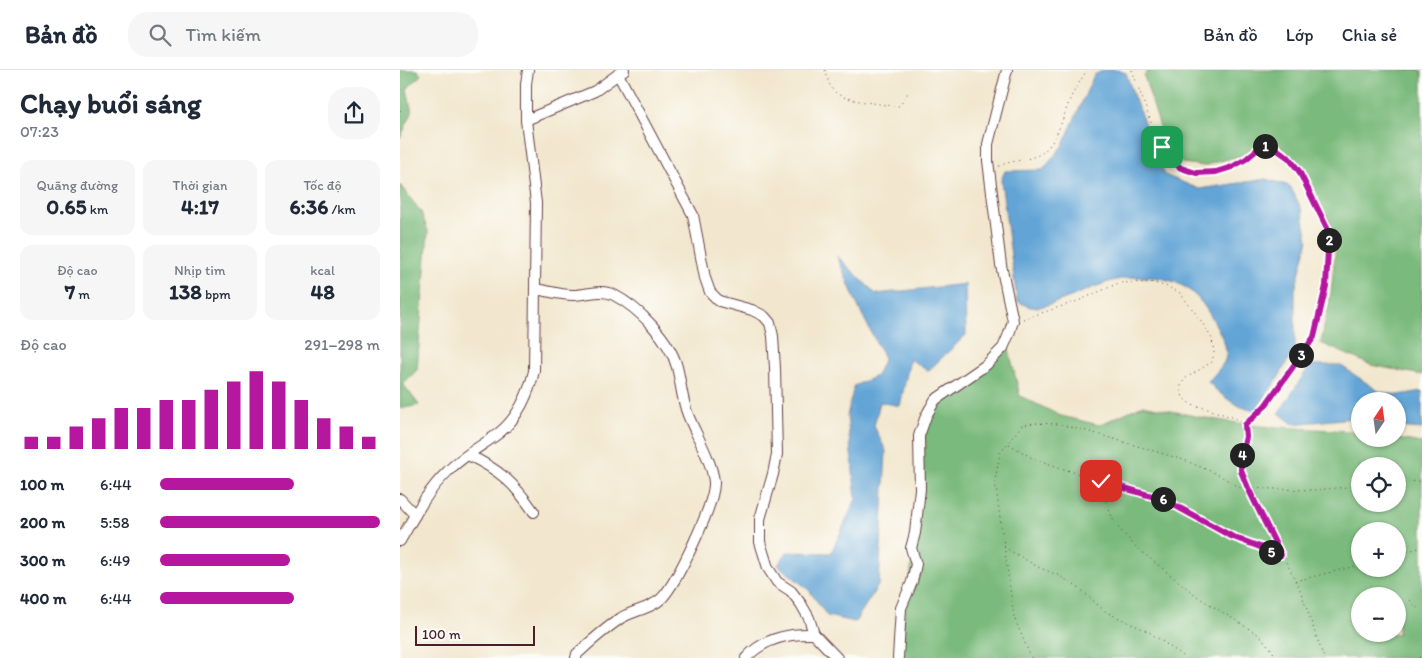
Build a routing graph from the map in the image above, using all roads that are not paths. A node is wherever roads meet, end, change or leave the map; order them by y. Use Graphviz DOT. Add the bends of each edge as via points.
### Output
graph roads {
  1 [pos="528,70"];
  2 [pos="1007,70"];
  3 [pos="621,72"];
  4 [pos="526,120"];
  5 [pos="536,289"];
  6 [pos="468,455"];
  7 [pos="400,499"];
  8 [pos="534,512"];
  9 [pos="415,515"];
  10 [pos="400,541"];
  11 [pos="814,634"];
  12 [pos="576,658"];
  13 [pos="746,658"];
  14 [pos="838,658"];
  15 [pos="898,658"];
  1 -- 4 [label="street"];
  2 -- 15 [label="street" via="988,144 1001,265 1012,322 1003,348 986,365 935,400 919,436 920,489 911,548 916,564 901,608"];
  3 -- 4 [label="street" via="595,91"];
  3 -- 11 [label="street" via="693,215 710,292 719,301 752,310 770,323 775,368 777,454 760,519 760,542 768,568 777,582 802,604"];
  4 -- 5 [label="street" via="536,203"];
  5 -- 6 [label="street" via="534,371 525,400 501,431"];
  5 -- 12 [label="street" via="572,295 607,292 653,326 670,349 677,366 685,408 714,484 710,503 688,555 662,598 622,618"];
  6 -- 8 [label="street" via="502,474 517,487"];
  6 -- 9 [label="street" via="434,486"];
  7 -- 9 [label="street"];
  9 -- 10 [label="street"];
  11 -- 13 [label="street" via="801,633 775,639 758,646"];
  11 -- 14 [label="street"];
}
